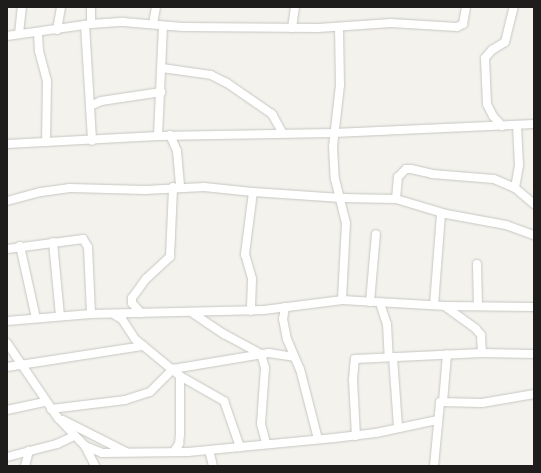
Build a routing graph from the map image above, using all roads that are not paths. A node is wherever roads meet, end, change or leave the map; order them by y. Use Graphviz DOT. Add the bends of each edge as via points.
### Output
graph roads {
  1 [pos="22,7"];
  2 [pos="61,7"];
  3 [pos="92,7"];
  4 [pos="156,7"];
  5 [pos="295,7"];
  6 [pos="466,7"];
  7 [pos="514,7"];
  8 [pos="88,24"];
  9 [pos="153,24"];
  10 [pos="163,26"];
  11 [pos="292,28"];
  12 [pos="339,28"];
  13 [pos="57,30"];
  14 [pos="38,33"];
  15 [pos="19,34"];
  16 [pos="7,36"];
  17 [pos="162,68"];
  18 [pos="161,92"];
  19 [pos="90,106"];
  20 [pos="534,124"];
  21 [pos="517,125"];
  22 [pos="502,126"];
  23 [pos="282,132"];
  24 [pos="334,133"];
  25 [pos="158,136"];
  26 [pos="170,136"];
  27 [pos="92,141"];
  28 [pos="46,142"];
  29 [pos="7,144"];
  30 [pos="177,187"];
  31 [pos="515,188"];
  32 [pos="253,192"];
  33 [pos="341,198"];
  34 [pos="396,199"];
  35 [pos="7,201"];
  36 [pos="534,204"];
  37 [pos="440,213"];
  38 [pos="376,234"];
  39 [pos="534,235"];
  40 [pos="53,242"];
  41 [pos="20,246"];
  42 [pos="7,248"];
  43 [pos="477,264"];
  44 [pos="342,300"];
  45 [pos="370,302"];
  46 [pos="380,303"];
  47 [pos="434,305"];
  48 [pos="446,306"];
  49 [pos="478,306"];
  50 [pos="286,307"];
  51 [pos="534,307"];
  52 [pos="188,311"];
  53 [pos="251,311"];
  54 [pos="141,313"];
  55 [pos="91,314"];
  56 [pos="115,315"];
  57 [pos="60,316"];
  58 [pos="36,318"];
  59 [pos="7,321"];
  60 [pos="7,343"];
  61 [pos="142,346"];
  62 [pos="482,353"];
  63 [pos="261,354"];
  64 [pos="447,354"];
  65 [pos="534,354"];
  66 [pos="294,357"];
  67 [pos="391,357"];
  68 [pos="22,366"];
  69 [pos="7,367"];
  70 [pos="173,369"];
  71 [pos="180,376"];
  72 [pos="534,394"];
  73 [pos="46,402"];
  74 [pos="443,402"];
  75 [pos="51,409"];
  76 [pos="7,410"];
  77 [pos="58,418"];
  78 [pos="437,420"];
  79 [pos="398,428"];
  80 [pos="74,436"];
  81 [pos="356,436"];
  82 [pos="318,439"];
  83 [pos="266,443"];
  84 [pos="84,446"];
  85 [pos="240,447"];
  86 [pos="209,450"];
  87 [pos="29,451"];
  88 [pos="174,451"];
  89 [pos="129,453"];
  90 [pos="7,457"];
  91 [pos="25,466"];
  92 [pos="95,466"];
  93 [pos="213,466"];
  94 [pos="434,466"];
  1 -- 15 [label="street"];
  2 -- 13 [label="street"];
  3 -- 8 [label="street"];
  4 -- 9 [label="street"];
  5 -- 11 [label="street"];
  6 -- 12 [label="street" via="464,24 458,27 391,23"];
  7 -- 22 [label="street" via="505,42 487,53 484,64 486,104"];
  8 -- 9 [label="street"];
  8 -- 13 [label="street"];
  8 -- 19 [label="street"];
  9 -- 10 [label="street"];
  10 -- 11 [label="street"];
  10 -- 17 [label="street"];
  11 -- 12 [label="street"];
  12 -- 24 [label="street" via="340,85"];
  13 -- 14 [label="street"];
  14 -- 15 [label="street"];
  14 -- 28 [label="street" via="39,51 47,81"];
  15 -- 16 [label="street"];
  17 -- 18 [label="street"];
  17 -- 23 [label="street" via="211,75 227,83 272,114"];
  18 -- 19 [label="street" via="101,101"];
  18 -- 25 [label="street"];
  19 -- 27 [label="street"];
  20 -- 21 [label="street"];
  21 -- 22 [label="street"];
  21 -- 31 [label="street" via="519,165"];
  22 -- 24 [label="street"];
  23 -- 24 [label="street"];
  23 -- 26 [label="street"];
  24 -- 33 [label="street" via="335,178"];
  25 -- 26 [label="street"];
  25 -- 27 [label="street"];
  26 -- 30 [label="street" via="178,151"];
  27 -- 28 [label="street"];
  28 -- 29 [label="street"];
  30 -- 32 [label="street" via="211,187"];
  30 -- 35 [label="street" via="145,190 64,189"];
  30 -- 54 [label="street" via="170,257 132,298 132,303"];
  31 -- 34 [label="street" via="494,179 432,174 406,169 398,177"];
  31 -- 36 [label="street"];
  32 -- 33 [label="street"];
  32 -- 53 [label="street" via="245,254 252,279"];
  33 -- 34 [label="street"];
  33 -- 44 [label="street" via="347,248"];
  34 -- 37 [label="street"];
  37 -- 39 [label="street" via="506,226"];
  37 -- 47 [label="street"];
  38 -- 45 [label="street"];
  40 -- 41 [label="street"];
  40 -- 55 [label="street" via="79,238 86,242"];
  40 -- 57 [label="street"];
  41 -- 42 [label="street"];
  41 -- 58 [label="street"];
  43 -- 49 [label="street"];
  44 -- 45 [label="street"];
  44 -- 50 [label="street"];
  45 -- 46 [label="street"];
  46 -- 47 [label="street"];
  46 -- 67 [label="street" via="387,324"];
  47 -- 48 [label="street"];
  48 -- 49 [label="street"];
  48 -- 62 [label="street" via="476,328 481,335"];
  49 -- 51 [label="street"];
  50 -- 53 [label="street"];
  50 -- 66 [label="street" via="284,319"];
  52 -- 53 [label="street"];
  52 -- 54 [label="street"];
  52 -- 63 [label="street"];
  54 -- 56 [label="street"];
  55 -- 56 [label="street"];
  55 -- 57 [label="street"];
  56 -- 61 [label="street"];
  57 -- 58 [label="street"];
  58 -- 59 [label="street"];
  60 -- 68 [label="street"];
  61 -- 68 [label="street"];
  61 -- 70 [label="street"];
  62 -- 64 [label="street"];
  62 -- 65 [label="street"];
  63 -- 66 [label="street" via="274,352"];
  63 -- 70 [label="street"];
  63 -- 83 [label="street" via="265,373 261,424"];
  64 -- 67 [label="street"];
  64 -- 74 [label="street"];
  66 -- 82 [label="street" via="300,369"];
  67 -- 79 [label="street"];
  67 -- 81 [label="street" via="361,358 353,362"];
  68 -- 69 [label="street"];
  68 -- 73 [label="street"];
  70 -- 71 [label="street"];
  70 -- 75 [label="street" via="158,387 150,392 118,401"];
  71 -- 85 [label="street" via="224,401"];
  71 -- 88 [label="street" via="180,434 179,444"];
  72 -- 74 [label="street" via="482,403"];
  73 -- 75 [label="street"];
  73 -- 76 [label="street"];
  74 -- 78 [label="street" via="438,406"];
  75 -- 77 [label="street"];
  77 -- 80 [label="street"];
  77 -- 89 [label="street"];
  78 -- 79 [label="street"];
  78 -- 94 [label="street"];
  79 -- 81 [label="street"];
  80 -- 84 [label="street"];
  80 -- 87 [label="street" via="57,444"];
  81 -- 82 [label="street"];
  82 -- 83 [label="street"];
  83 -- 85 [label="street"];
  84 -- 89 [label="street" via="102,453"];
  84 -- 92 [label="street"];
  85 -- 86 [label="street"];
  86 -- 88 [label="street"];
  86 -- 93 [label="street"];
  87 -- 90 [label="street"];
  87 -- 91 [label="street"];
  88 -- 89 [label="street"];
}
